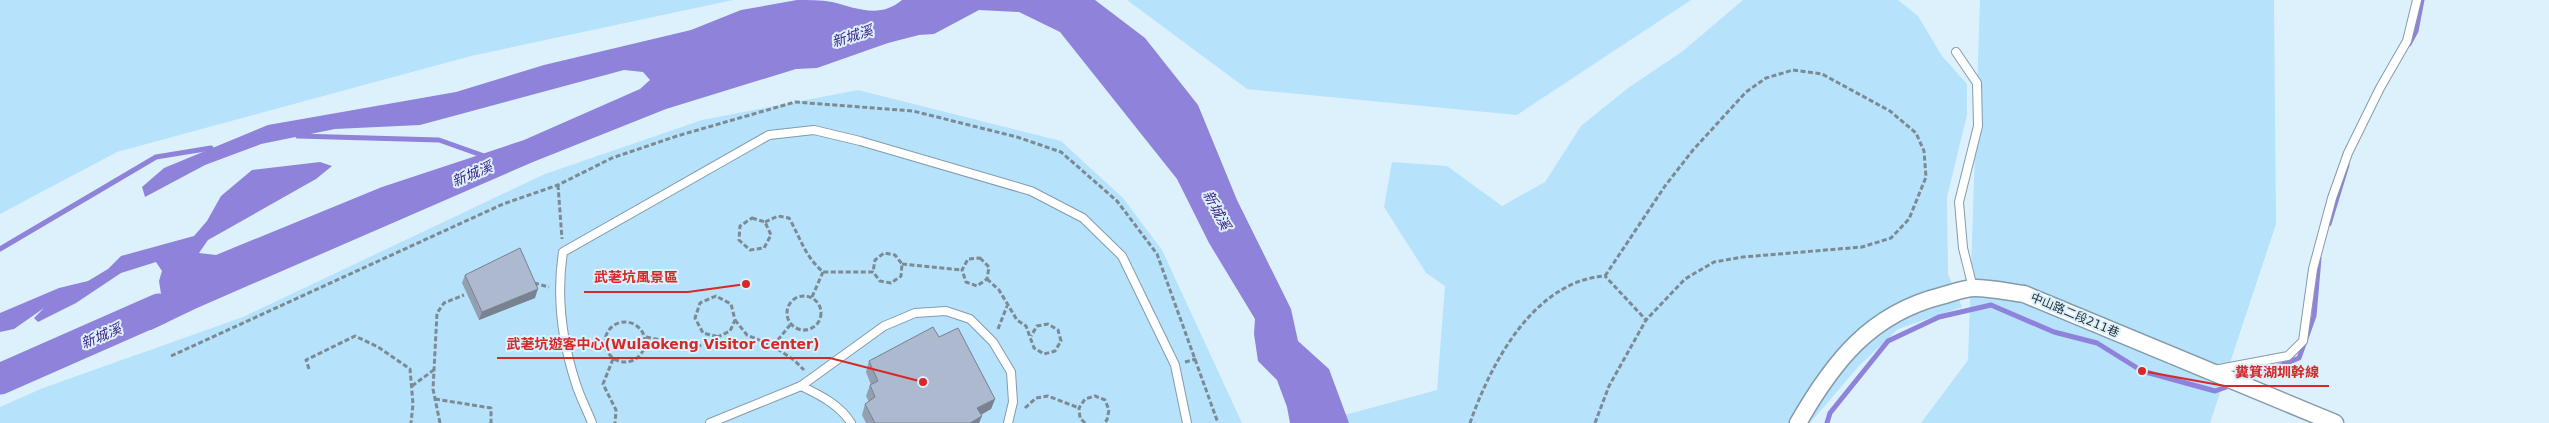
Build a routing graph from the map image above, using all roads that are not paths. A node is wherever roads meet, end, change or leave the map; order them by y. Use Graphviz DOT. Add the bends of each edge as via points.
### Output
graph roads {
  1 [pos="2417,0"];
  2 [pos="1956,52"];
  3 [pos="1973,288"];
  4 [pos="2214,373"];
  5 [pos="801,386"];
  6 [pos="592,423"];
  7 [pos="710,423"];
  8 [pos="851,423"];
  9 [pos="1008,423"];
  10 [pos="1187,423"];
  11 [pos="1798,423"];
  12 [pos="2335,423"];
  1 -- 4 [label="lane" via="2407,41 2348,154 2332,198 2313,269 2303,342 2288,356"];
  2 -- 3 [label="lane" via="1977,83 1978,126 1959,202 1963,248"];
  3 -- 4 [label="street, 中山路二段211巷" via="2024,294"];
  3 -- 11 [label="street, 中山路二段211巷" via="1924,300 1888,317 1857,340 1822,382"];
  4 -- 12 [label="street, 中山路二段211巷"];
  5 -- 7 [label="lane"];
  5 -- 8 [label="lane" via="823,396"];
  5 -- 9 [label="lane" via="884,326 915,313 946,311 970,319 993,342 1011,372 1012,402"];
  6 -- 10 [label="lane" via="576,386 566,347 559,289 563,252 769,135 814,130 1031,191 1083,218 1122,256 1175,365"];
}
